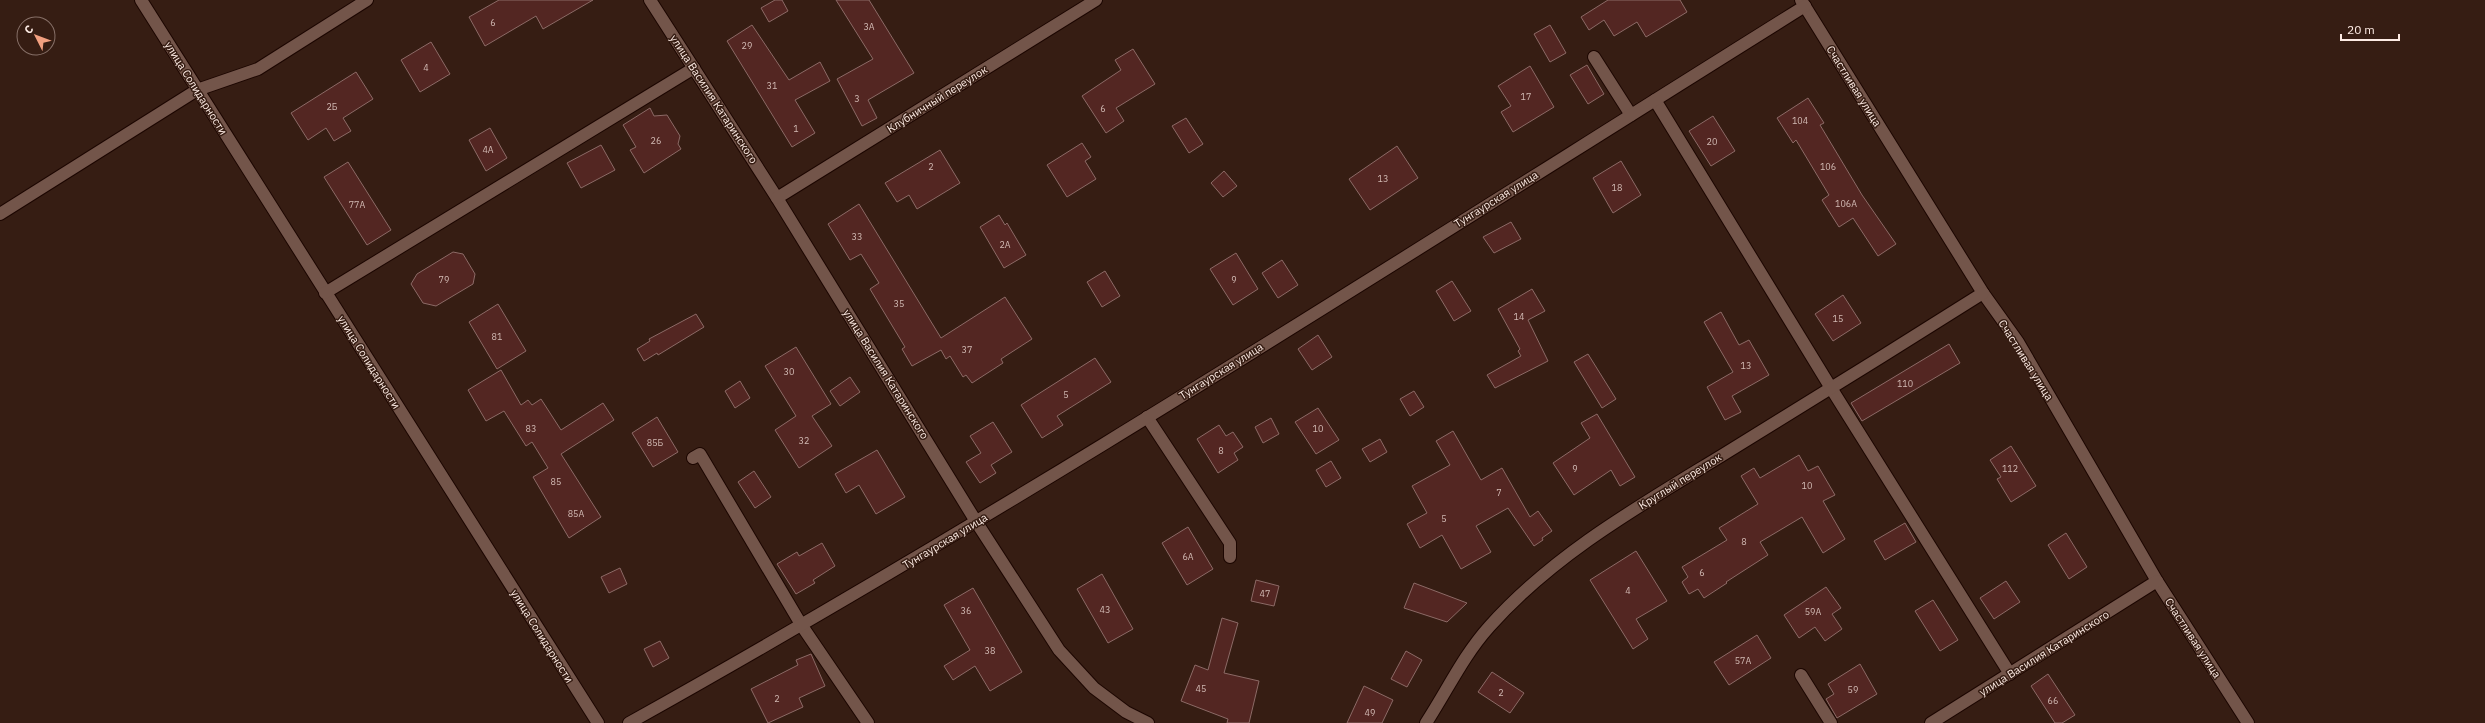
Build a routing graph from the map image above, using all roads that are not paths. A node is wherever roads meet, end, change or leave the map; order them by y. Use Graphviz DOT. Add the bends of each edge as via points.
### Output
graph roads {
  1 [pos="141,0"];
  2 [pos="367,0"];
  3 [pos="650,0"];
  4 [pos="1096,0"];
  5 [pos="1803,3"];
  6 [pos="1594,57"];
  7 [pos="694,68"];
  8 [pos="197,90"];
  9 [pos="1655,100"];
  10 [pos="1630,115"];
  11 [pos="777,198"];
  12 [pos="0,214"];
  13 [pos="325,293"];
  14 [pos="1983,294"];
  15 [pos="1831,388"];
  16 [pos="1147,417"];
  17 [pos="693,458"];
  18 [pos="977,523"];
  19 [pos="1230,557"];
  20 [pos="2157,581"];
  21 [pos="802,626"];
  22 [pos="2010,674"];
  23 [pos="1801,676"];
  24 [pos="598,723"];
  25 [pos="629,723"];
  26 [pos="868,723"];
  27 [pos="1148,723"];
  28 [pos="1426,723"];
  29 [pos="1832,723"];
  30 [pos="1930,723"];
  31 [pos="2248,723"];
  1 -- 8 [label="street, улица Солидарности"];
  2 -- 8 [label="street" via="258,69"];
  3 -- 7 [label="street, улица Василия Катаринского"];
  4 -- 11 [label="street, Клубничный переулок"];
  5 -- 9 [label="street, Тунгаурская улица"];
  5 -- 14 [label="street, Счастливая улица"];
  6 -- 10 [label="street"];
  7 -- 11 [label="street, улица Василия Катаринского"];
  7 -- 13 [label="street"];
  8 -- 12 [label="street"];
  8 -- 13 [label="street, улица Солидарности"];
  9 -- 10 [label="street, Тунгаурская улица"];
  9 -- 15 [label="street"];
  10 -- 16 [label="street, Тунгаурская улица"];
  11 -- 18 [label="street, улица Василия Катаринского"];
  13 -- 24 [label="street, улица Солидарности"];
  14 -- 15 [label="street, Круглый переулок"];
  14 -- 20 [label="street, Счастливая улица" via="2018,342"];
  15 -- 22 [label="street"];
  15 -- 28 [label="street, Круглый переулок" via="1581,545 1529,586 1472,647"];
  16 -- 18 [label="street, Тунгаурская улица"];
  16 -- 19 [label="street" via="1230,543"];
  17 -- 21 [label="street" via="700,454"];
  18 -- 21 [label="street, Тунгаурская улица"];
  18 -- 27 [label="street, улица Василия Катаринского" via="1059,650 1094,688 1126,712"];
  20 -- 22 [label="street, улица Василия Катаринского"];
  20 -- 31 [label="street, Счастливая улица"];
  21 -- 25 [label="street, Тунгаурская улица"];
  21 -- 26 [label="street"];
  22 -- 30 [label="street, улица Василия Катаринского"];
  23 -- 29 [label="street"];
}
